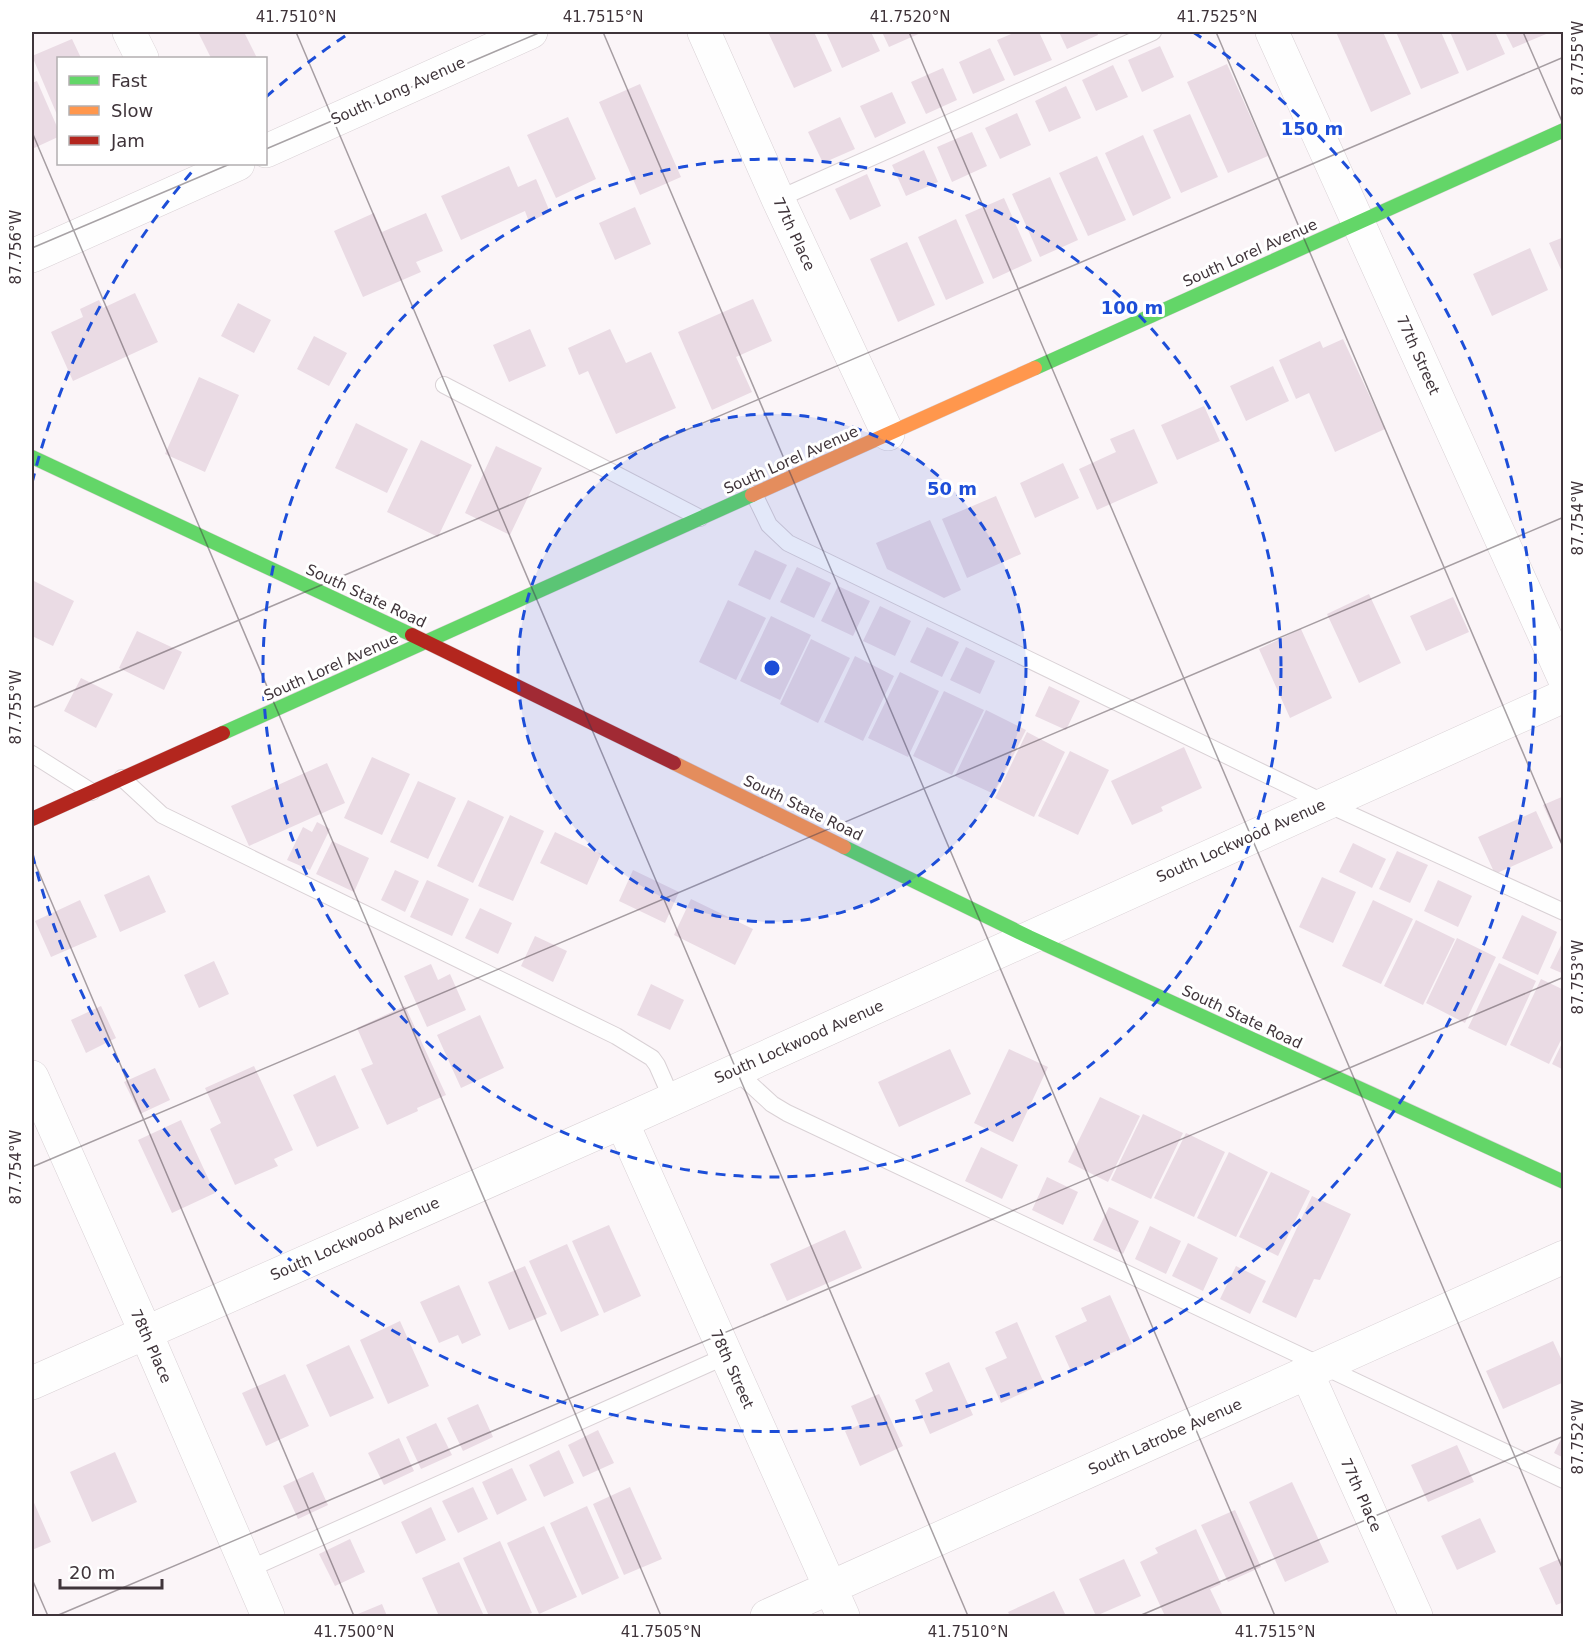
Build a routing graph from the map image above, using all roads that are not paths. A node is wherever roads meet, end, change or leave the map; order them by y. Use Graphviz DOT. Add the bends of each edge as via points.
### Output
graph roads {
  1 [pos="129,32"];
  2 [pos="531,32"];
  3 [pos="704,32"];
  4 [pos="1153,32"];
  5 [pos="1272,32"];
  6 [pos="142,57"];
  7 [pos="1563,130"];
  8 [pos="267,151"];
  9 [pos="232,165"];
  10 [pos="194,172"];
  11 [pos="778,199"];
  12 [pos="1358,222"];
  13 [pos="32,256"];
  14 [pos="444,385"];
  15 [pos="888,434"];
  16 [pos="32,457"];
  17 [pos="754,494"];
  18 [pos="700,518"];
  19 [pos="426,642"];
  20 [pos="1563,678"];
  21 [pos="1563,696"];
  22 [pos="32,754"];
  23 [pos="122,778"];
  24 [pos="92,792"];
  25 [pos="1325,803"];
  26 [pos="32,819"];
  27 [pos="1563,912"];
  28 [pos="1029,938"];
  29 [pos="735,1070"];
  30 [pos="32,1077"];
  31 [pos="672,1099"];
  32 [pos="621,1122"];
  33 [pos="1563,1182"];
  34 [pos="1563,1257"];
  35 [pos="145,1331"];
  36 [pos="726,1356"];
  37 [pos="1314,1370"];
  38 [pos="32,1383"];
  39 [pos="1563,1480"];
  40 [pos="247,1570"];
  41 [pos="837,1602"];
  42 [pos="268,1617"];
  43 [pos="767,1617"];
  44 [pos="1416,1617"];
  1 -- 6 [label="street"];
  2 -- 8 [label="street, South Long Avenue"];
  3 -- 11 [label="street, 77th Place"];
  4 -- 11 [label="lane"];
  5 -- 12 [label="street, 77th Street"];
  7 -- 12 [label="street, South Lorel Avenue"];
  9 -- 10 [label="street"];
  10 -- 13 [label="street"];
  11 -- 15 [label="street, 77th Place"];
  12 -- 15 [label="street, South Lorel Avenue"];
  12 -- 20 [label="street, 77th Street"];
  14 -- 18 [label="lane"];
  15 -- 17 [label="street, South Lorel Avenue"];
  16 -- 19 [label="street, South State Road"];
  17 -- 18 [label="street, South Lorel Avenue"];
  17 -- 25 [label="lane" via="769,525 788,543"];
  18 -- 19 [label="street, South Lorel Avenue"];
  19 -- 23 [label="street, South Lorel Avenue"];
  19 -- 28 [label="street, South State Road"];
  21 -- 25 [label="street, South Lockwood Avenue"];
  22 -- 24 [label="lane"];
  23 -- 24 [label="street, South Lorel Avenue"];
  23 -- 31 [label="lane" via="162,815 616,1036 651,1058"];
  24 -- 26 [label="street, South Lorel Avenue"];
  25 -- 27 [label="lane"];
  25 -- 28 [label="street, South Lockwood Avenue"];
  28 -- 29 [label="street, South Lockwood Avenue"];
  28 -- 33 [label="street, South State Road"];
  29 -- 31 [label="street, South Lockwood Avenue"];
  29 -- 37 [label="lane" via="787,1113"];
  30 -- 35 [label="street, 78th Place"];
  31 -- 32 [label="street, South Lockwood Avenue"];
  32 -- 35 [label="street, South Lockwood Avenue"];
  32 -- 36 [label="street, 78th Street"];
  34 -- 37 [label="street, South Latrobe Avenue"];
  35 -- 38 [label="street, South Lockwood Avenue"];
  35 -- 40 [label="street, 78th Place"];
  36 -- 40 [label="lane"];
  36 -- 41 [label="street, 78th Street"];
  37 -- 39 [label="lane"];
  37 -- 41 [label="street, South Latrobe Avenue"];
  37 -- 44 [label="street, 77th Place"];
  40 -- 42 [label="street, 78th Place"];
  41 -- 43 [label="street, South Latrobe Avenue"];
}
